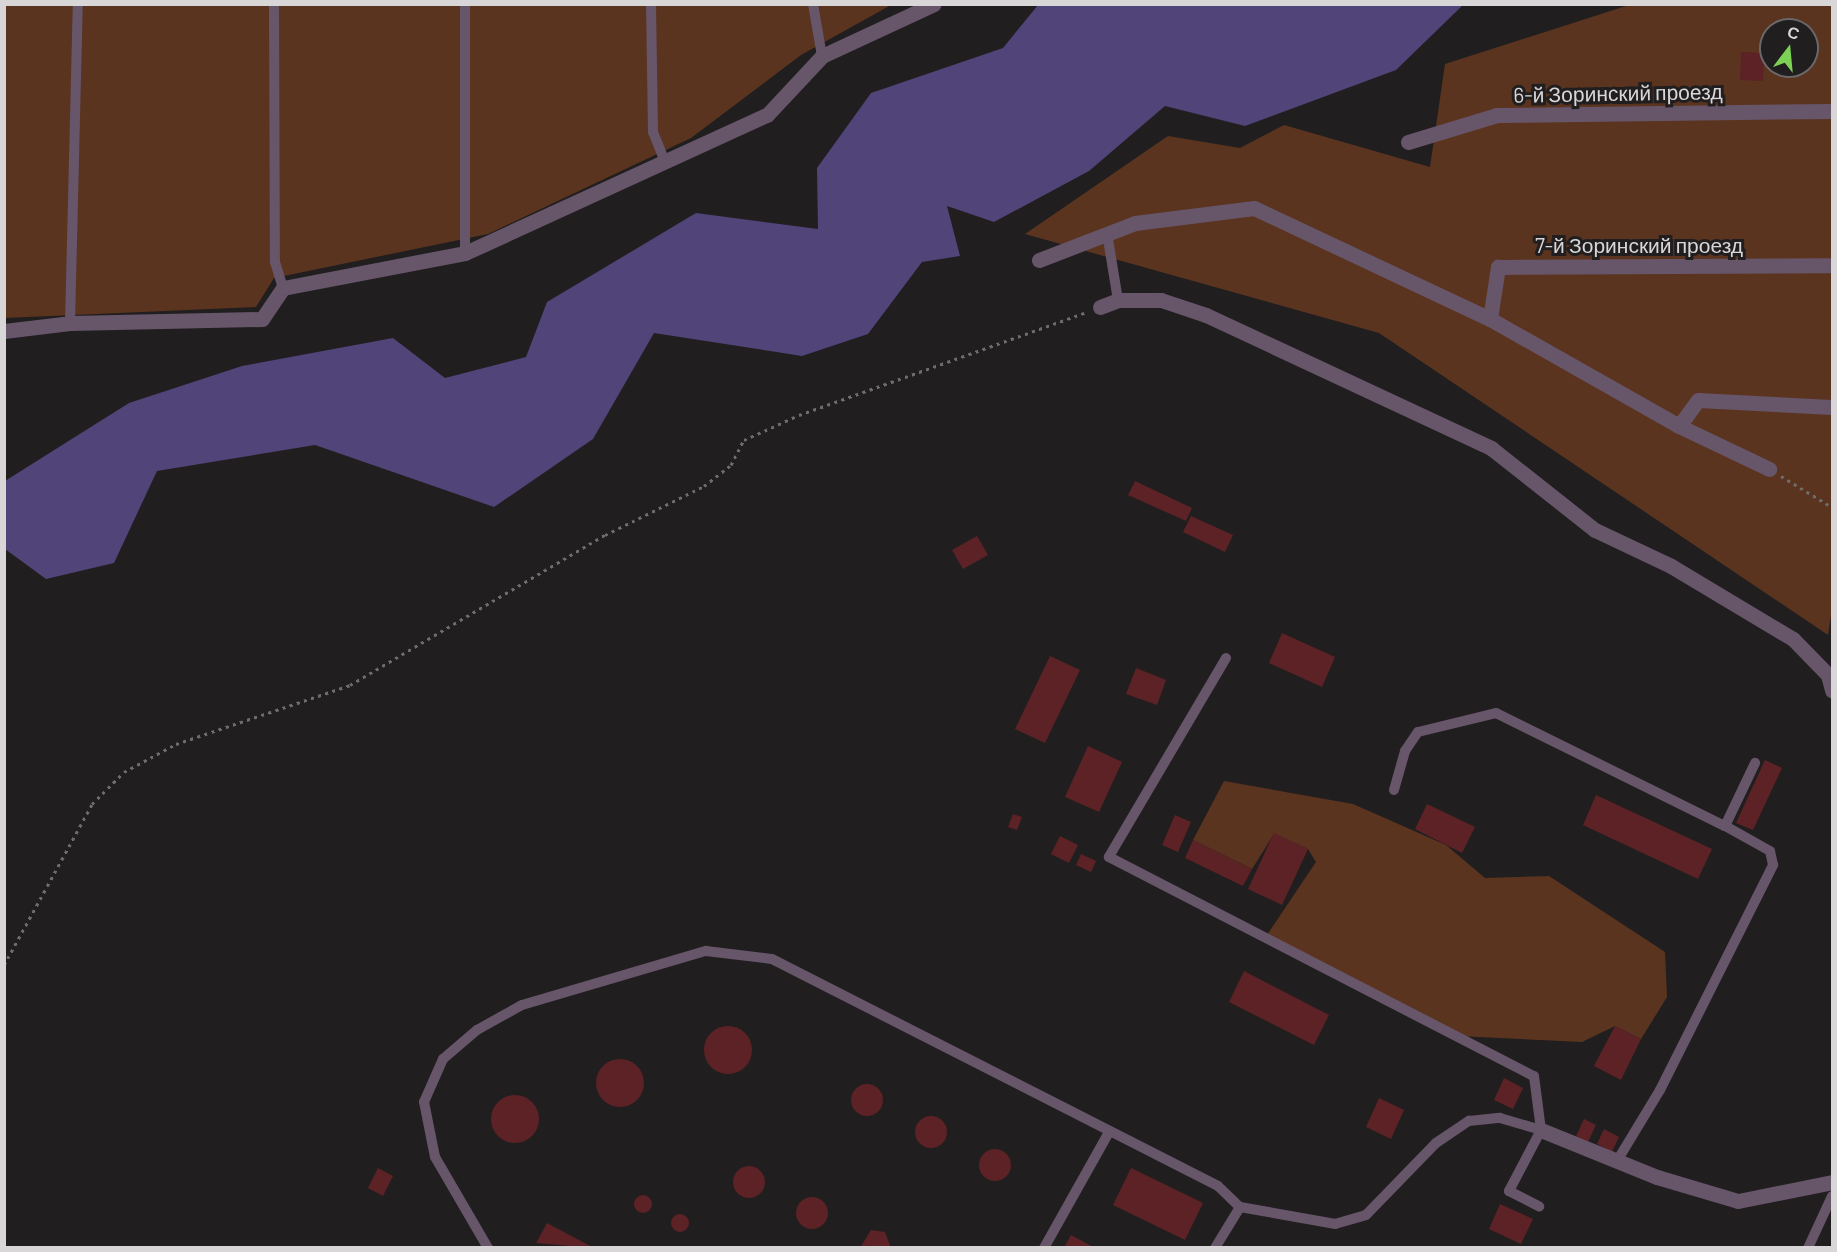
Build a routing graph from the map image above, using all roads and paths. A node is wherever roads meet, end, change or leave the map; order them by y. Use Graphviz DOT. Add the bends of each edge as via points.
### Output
graph roads {
  1 [pos="78,4"];
  2 [pos="274,4"];
  3 [pos="465,4"];
  4 [pos="651,4"];
  5 [pos="813,4"];
  6 [pos="934,4"];
  7 [pos="822,56"];
  8 [pos="1833,111"];
  9 [pos="1408,142"];
  10 [pos="665,162"];
  11 [pos="1107,234"];
  12 [pos="465,253"];
  13 [pos="1039,260"];
  14 [pos="1833,265"];
  15 [pos="283,288"];
  16 [pos="1118,300"];
  17 [pos="1100,307"];
  18 [pos="1490,319"];
  19 [pos="70,323"];
  20 [pos="4,330"];
  21 [pos="1833,407"];
  22 [pos="1678,426"];
  23 [pos="1769,470"];
  24 [pos="1833,507"];
  25 [pos="1226,658"];
  26 [pos="1833,690"];
  27 [pos="1755,763"];
  28 [pos="1394,790"];
  29 [pos="1725,826"];
  30 [pos="4,965"];
  31 [pos="1541,1130"];
  32 [pos="1108,1132"];
  33 [pos="1617,1161"];
  34 [pos="1833,1182"];
  35 [pos="1833,1196"];
  36 [pos="1539,1206"];
  37 [pos="1240,1207"];
  38 [pos="488,1248"];
  39 [pos="1044,1248"];
  40 [pos="1215,1248"];
  41 [pos="1808,1248"];
  1 -- 19 [label="lane"];
  2 -- 15 [label="lane" via="274,262"];
  3 -- 12 [label="lane"];
  4 -- 10 [label="lane" via="653,132"];
  5 -- 7 [label="lane"];
  6 -- 7 [label="street"];
  7 -- 10 [label="street" via="767,116"];
  8 -- 9 [label="street, 6-й Зоринский проезд" via="1497,115"];
  10 -- 12 [label="street"];
  11 -- 13 [label="street"];
  11 -- 16 [label="lane"];
  11 -- 18 [label="street" via="1135,223 1254,208"];
  12 -- 15 [label="street"];
  14 -- 18 [label="street, 7-й Зоринский проезд" via="1498,267"];
  15 -- 19 [label="street" via="262,319"];
  16 -- 17 [label="street"];
  16 -- 26 [label="street" via="1161,300 1206,315 1491,448 1595,530 1671,566 1793,639 1828,675"];
  17 -- 30 [label="path" via="799,415 744,441 731,465 705,486 605,535 350,685 176,744 124,772 92,804"];
  18 -- 22 [label="street"];
  19 -- 20 [label="street"];
  21 -- 22 [label="street" via="1698,399"];
  22 -- 23 [label="street"];
  23 -- 24 [label="path"];
  25 -- 31 [label="lane" via="1109,857 1534,1076"];
  27 -- 29 [label="lane"];
  28 -- 29 [label="lane" via="1405,751 1418,732 1496,712"];
  29 -- 33 [label="lane" via="1770,851 1773,865 1660,1089"];
  31 -- 33 [label="street"];
  31 -- 36 [label="lane" via="1509,1191"];
  31 -- 37 [label="lane" via="1500,1118 1469,1121 1436,1143 1366,1215 1335,1224"];
  32 -- 37 [label="lane" via="1218,1186"];
  32 -- 38 [label="lane" via="772,959 706,951 522,1005 477,1030 443,1059 424,1102 435,1157"];
  32 -- 39 [label="lane"];
  33 -- 34 [label="street" via="1738,1201"];
  35 -- 41 [label="lane"];
  37 -- 40 [label="lane"];
}
